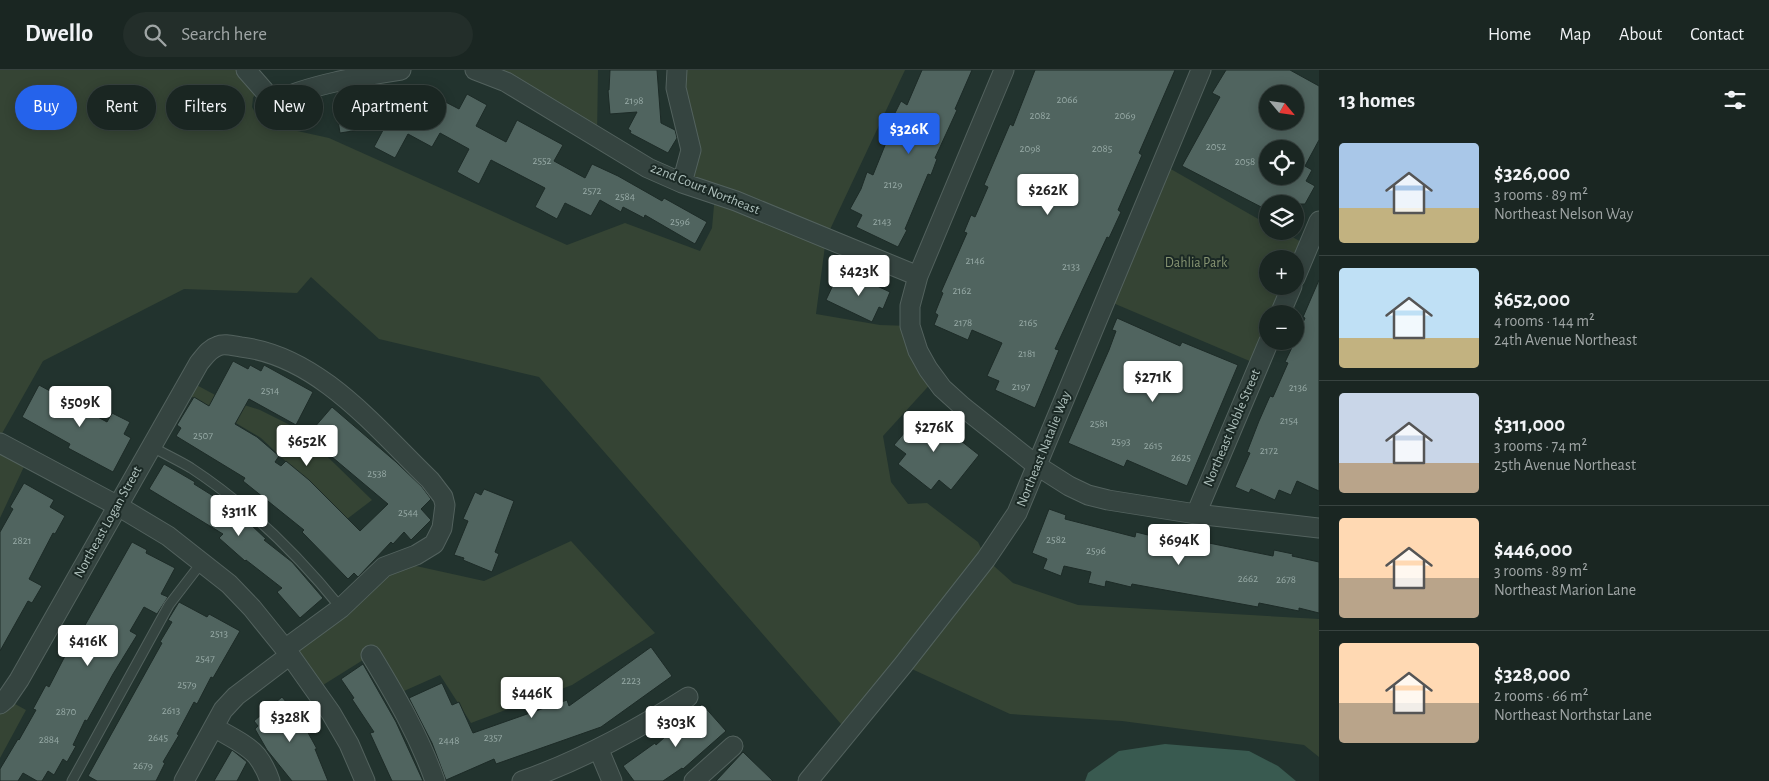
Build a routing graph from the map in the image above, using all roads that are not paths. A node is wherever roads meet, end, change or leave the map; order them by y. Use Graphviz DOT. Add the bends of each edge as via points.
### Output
graph roads {
  1 [pos="246,70"];
  2 [pos="401,70"];
  3 [pos="475,70"];
  4 [pos="677,70"];
  5 [pos="1004,70"];
  6 [pos="1201,70"];
  7 [pos="682,183"];
  8 [pos="1319,221"];
  9 [pos="1304,257"];
  10 [pos="918,276"];
  11 [pos="1264,350"];
  12 [pos="0,443"];
  13 [pos="151,446"];
  14 [pos="1036,465"];
  15 [pos="118,506"];
  16 [pos="1196,514"];
  17 [pos="1319,528"];
  18 [pos="202,562"];
  19 [pos="341,608"];
  20 [pos="287,652"];
  21 [pos="371,655"];
  22 [pos="688,697"];
  23 [pos="0,704"];
  24 [pos="214,727"];
  25 [pos="733,746"];
  26 [pos="598,750"];
  27 [pos="72,781"];
  28 [pos="184,781"];
  29 [pos="270,781"];
  30 [pos="365,781"];
  31 [pos="435,781"];
  32 [pos="522,781"];
  33 [pos="612,781"];
  34 [pos="694,781"];
  35 [pos="808,781"];
  1 -- 2 [label="street" via="274,102 299,92"];
  3 -- 7 [label="street, 22nd Court Northeast" via="506,82 648,168"];
  4 -- 7 [label="street" via="676,88 691,150"];
  5 -- 10 [label="street"];
  6 -- 14 [label="street, Northeast Natalie Way"];
  7 -- 10 [label="street, 22nd Court Northeast" via="736,201"];
  8 -- 9 [label="street"];
  10 -- 14 [label="street" via="910,306 910,326 928,369 942,388 963,407"];
  11 -- 16 [label="street, Northeast Noble Street"];
  12 -- 15 [label="street"];
  13 -- 15 [label="street, Northeast Logan Street"];
  13 -- 19 [label="lane" via="224,492 298,558"];
  13 -- 19 [label="street, Northeast Logan Street" via="199,363 220,344 272,353 332,386 430,480 445,505 442,528 434,544 384,568"];
  14 -- 16 [label="street" via="1088,494"];
  14 -- 35 [label="street, Northeast Natalie Way" via="1018,513 1002,537"];
  15 -- 18 [label="street" via="168,536"];
  15 -- 23 [label="street, Northeast Logan Street" via="18,680"];
  16 -- 17 [label="street"];
  18 -- 20 [label="street" via="252,608"];
  18 -- 27 [label="lane" via="169,605"];
  19 -- 20 [label="street"];
  20 -- 24 [label="street" via="236,696"];
  20 -- 30 [label="street" via="331,713"];
  21 -- 31 [label="street" via="405,712"];
  22 -- 26 [label="street"];
  24 -- 28 [label="street"];
  24 -- 29 [label="street" via="256,755"];
  25 -- 34 [label="street"];
  26 -- 32 [label="street"];
  26 -- 33 [label="street"];
}
